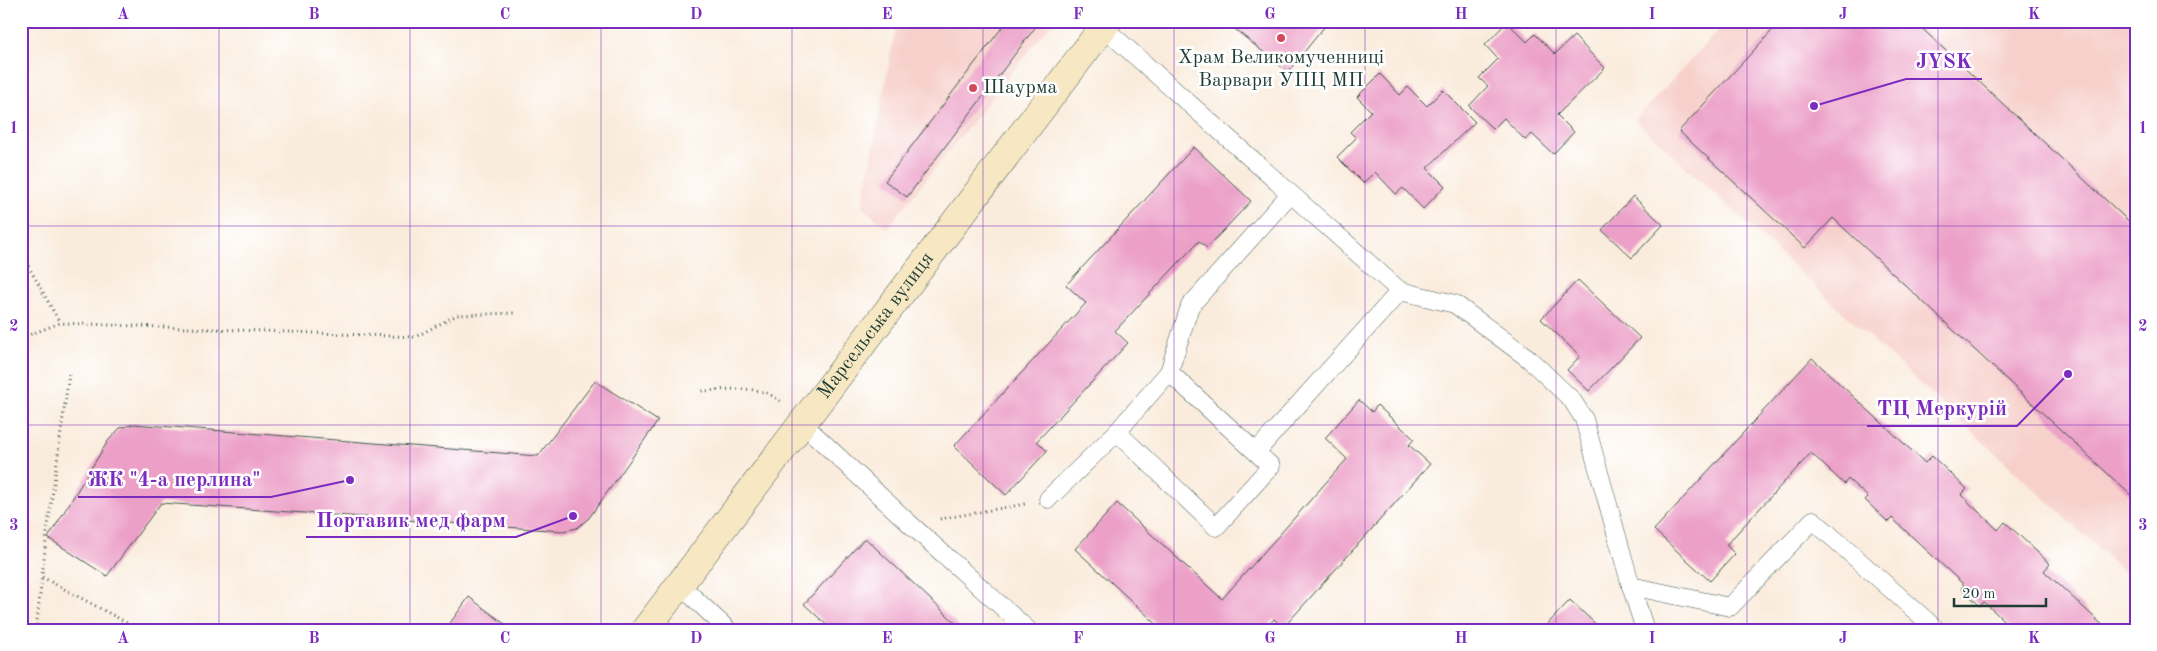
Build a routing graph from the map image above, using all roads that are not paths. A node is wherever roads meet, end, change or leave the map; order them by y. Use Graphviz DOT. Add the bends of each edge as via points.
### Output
graph roads {
  1 [pos="1106,24"];
  2 [pos="1290,194"];
  3 [pos="1400,291"];
  4 [pos="1169,372"];
  5 [pos="802,423"];
  6 [pos="1117,432"];
  7 [pos="1256,452"];
  8 [pos="1048,500"];
  9 [pos="679,584"];
  10 [pos="1631,586"];
  11 [pos="645,630"];
  12 [pos="728,630"];
  13 [pos="1028,630"];
  14 [pos="1645,630"];
  15 [pos="1938,630"];
  1 -- 2 [label="lane"];
  1 -- 5 [label="street, Марсельська вулиця"];
  2 -- 3 [label="lane"];
  2 -- 4 [label="lane" via="1190,306"];
  3 -- 7 [label="lane"];
  3 -- 10 [label="lane" via="1455,304 1528,358 1572,400 1584,419"];
  4 -- 6 [label="lane"];
  4 -- 7 [label="lane"];
  5 -- 9 [label="street, Марсельська вулиця"];
  5 -- 13 [label="lane"];
  6 -- 7 [label="lane" via="1216,526 1271,466"];
  6 -- 8 [label="lane"];
  9 -- 11 [label="street, Марсельська вулиця"];
  9 -- 12 [label="lane"];
  10 -- 14 [label="lane"];
  10 -- 15 [label="lane" via="1730,606 1813,520"];
}
